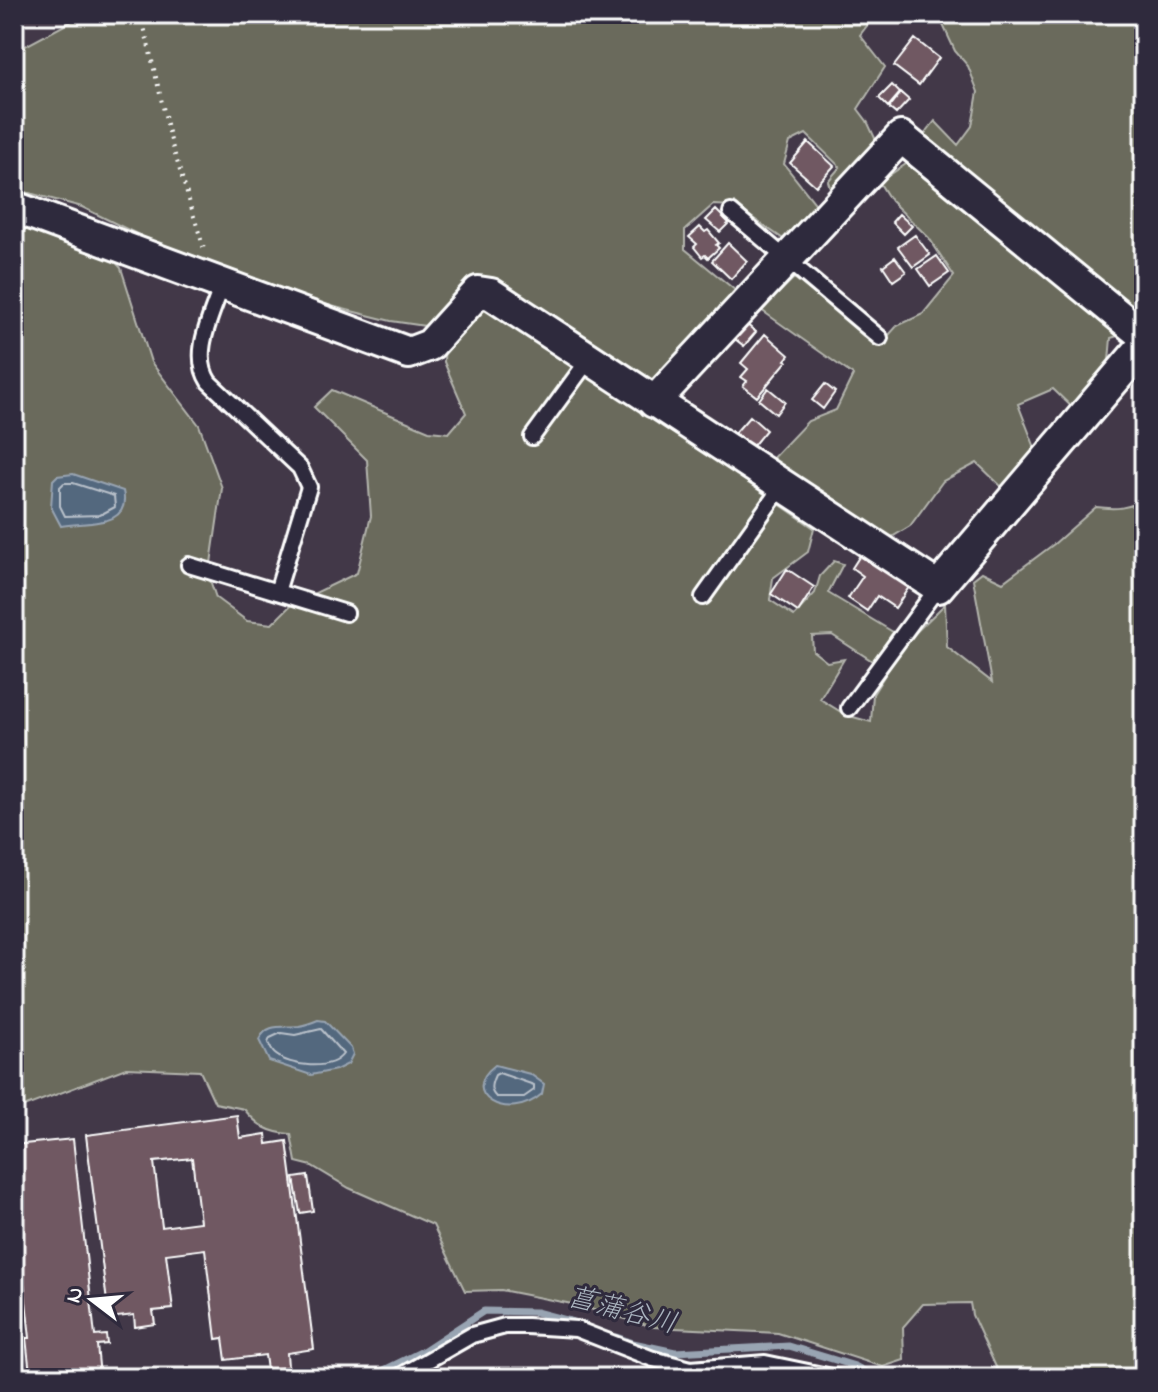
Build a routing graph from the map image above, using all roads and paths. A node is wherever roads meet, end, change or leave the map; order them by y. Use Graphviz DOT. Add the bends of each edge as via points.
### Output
graph roads {
  1 [pos="141,14"];
  2 [pos="14,207"];
  3 [pos="731,212"];
  4 [pos="787,259"];
  5 [pos="219,283"];
  6 [pos="1144,336"];
  7 [pos="880,338"];
  8 [pos="1144,345"];
  9 [pos="589,359"];
  10 [pos="654,402"];
  11 [pos="532,437"];
  12 [pos="782,486"];
  13 [pos="189,565"];
  14 [pos="938,587"];
  15 [pos="277,592"];
  16 [pos="703,597"];
  17 [pos="346,613"];
  18 [pos="849,708"];
  19 [pos="397,1378"];
  20 [pos="837,1378"];
  1 -- 5 [label="path" via="172,145"];
  2 -- 5 [label="street"];
  3 -- 4 [label="lane"];
  4 -- 6 [label="street" via="901,137"];
  4 -- 7 [label="lane"];
  4 -- 10 [label="street"];
  5 -- 9 [label="street" via="409,353 430,345 478,292 491,294"];
  5 -- 15 [label="lane" via="201,350 204,374 300,468 309,487"];
  8 -- 14 [label="street"];
  9 -- 10 [label="street"];
  9 -- 11 [label="lane"];
  10 -- 12 [label="street"];
  12 -- 14 [label="street"];
  12 -- 16 [label="lane"];
  13 -- 15 [label="lane"];
  14 -- 18 [label="lane"];
  15 -- 17 [label="lane"];
  19 -- 20 [label="lane" via="472,1335 505,1326 543,1326 576,1329 691,1369 765,1363"];
}
